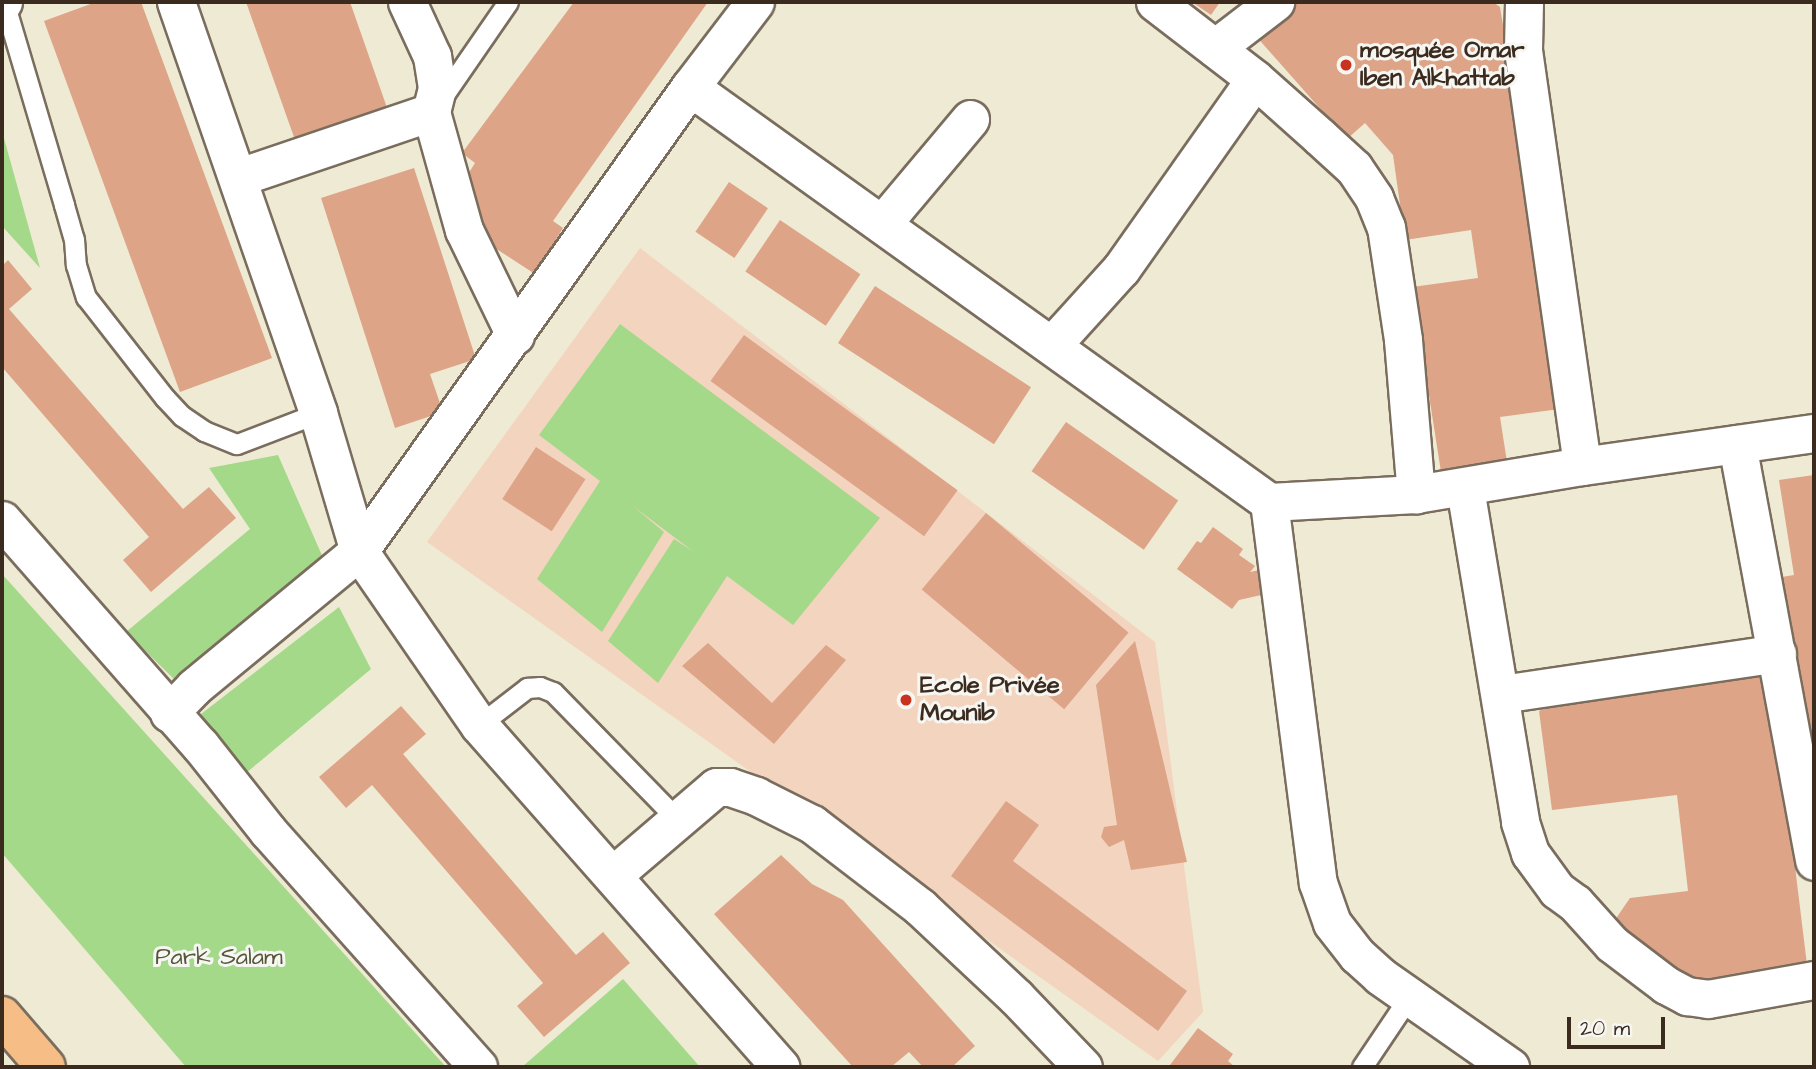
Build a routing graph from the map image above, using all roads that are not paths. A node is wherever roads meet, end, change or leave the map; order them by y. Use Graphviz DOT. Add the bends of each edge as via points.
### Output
graph roads {
  1 [pos="3,2"];
  2 [pos="176,2"];
  3 [pos="407,2"];
  4 [pos="508,2"];
  5 [pos="755,2"];
  6 [pos="1155,2"];
  7 [pos="1275,2"];
  8 [pos="1524,2"];
  9 [pos="1215,48"];
  10 [pos="1255,79"];
  11 [pos="690,87"];
  12 [pos="431,112"];
  13 [pos="970,119"];
  14 [pos="239,177"];
  15 [pos="882,224"];
  16 [pos="515,335"];
  17 [pos="1052,345"];
  18 [pos="318,413"];
  19 [pos="1814,433"];
  20 [pos="1737,444"];
  21 [pos="1582,466"];
  22 [pos="1465,488"];
  23 [pos="1416,494"];
  24 [pos="1269,502"];
  25 [pos="2,520"];
  26 [pos="359,551"];
  27 [pos="1777,653"];
  28 [pos="1501,694"];
  29 [pos="169,713"];
  30 [pos="479,725"];
  31 [pos="677,819"];
  32 [pos="1814,861"];
  33 [pos="613,875"];
  34 [pos="1814,981"];
  35 [pos="1409,997"];
  36 [pos="2,1016"];
  37 [pos="46,1067"];
  38 [pos="478,1067"];
  39 [pos="780,1067"];
  40 [pos="1083,1067"];
  41 [pos="1363,1067"];
  42 [pos="1510,1067"];
  1 -- 18 [label="lane" via="67,216 86,297 165,398 204,431 237,444"];
  2 -- 14 [label="street"];
  3 -- 12 [label="street" via="432,56 437,88"];
  4 -- 12 [label="lane"];
  5 -- 11 [label="street"];
  6 -- 9 [label="street"];
  7 -- 9 [label="street"];
  8 -- 21 [label="street" via="1523,50"];
  9 -- 10 [label="street"];
  10 -- 17 [label="street" via="1121,270"];
  10 -- 23 [label="street" via="1354,168 1386,227 1403,340"];
  11 -- 15 [label="street"];
  11 -- 16 [label="street"];
  12 -- 14 [label="street"];
  12 -- 16 [label="street" via="464,230"];
  13 -- 15 [label="street"];
  14 -- 18 [label="street"];
  15 -- 17 [label="street"];
  16 -- 26 [label="street"];
  17 -- 24 [label="street"];
  18 -- 26 [label="street"];
  19 -- 20 [label="street"];
  20 -- 21 [label="street"];
  20 -- 27 [label="street"];
  21 -- 22 [label="street"];
  22 -- 23 [label="street"];
  22 -- 28 [label="street"];
  23 -- 24 [label="street"];
  24 -- 35 [label="street" via="1318,883 1332,923 1357,955"];
  25 -- 29 [label="street"];
  26 -- 29 [label="street" via="194,687"];
  26 -- 30 [label="street"];
  27 -- 28 [label="street"];
  27 -- 32 [label="street"];
  28 -- 34 [label="street" via="1520,822 1530,852 1557,890 1612,944 1686,996 1708,999"];
  29 -- 38 [label="street"];
  30 -- 31 [label="lane" via="527,688 553,692"];
  30 -- 33 [label="street"];
  31 -- 33 [label="street"];
  31 -- 40 [label="street" via="716,787 730,787 811,824 920,907"];
  33 -- 39 [label="street"];
  35 -- 41 [label="lane"];
  35 -- 42 [label="street"];
  36 -- 37 [label="main road"];
}
